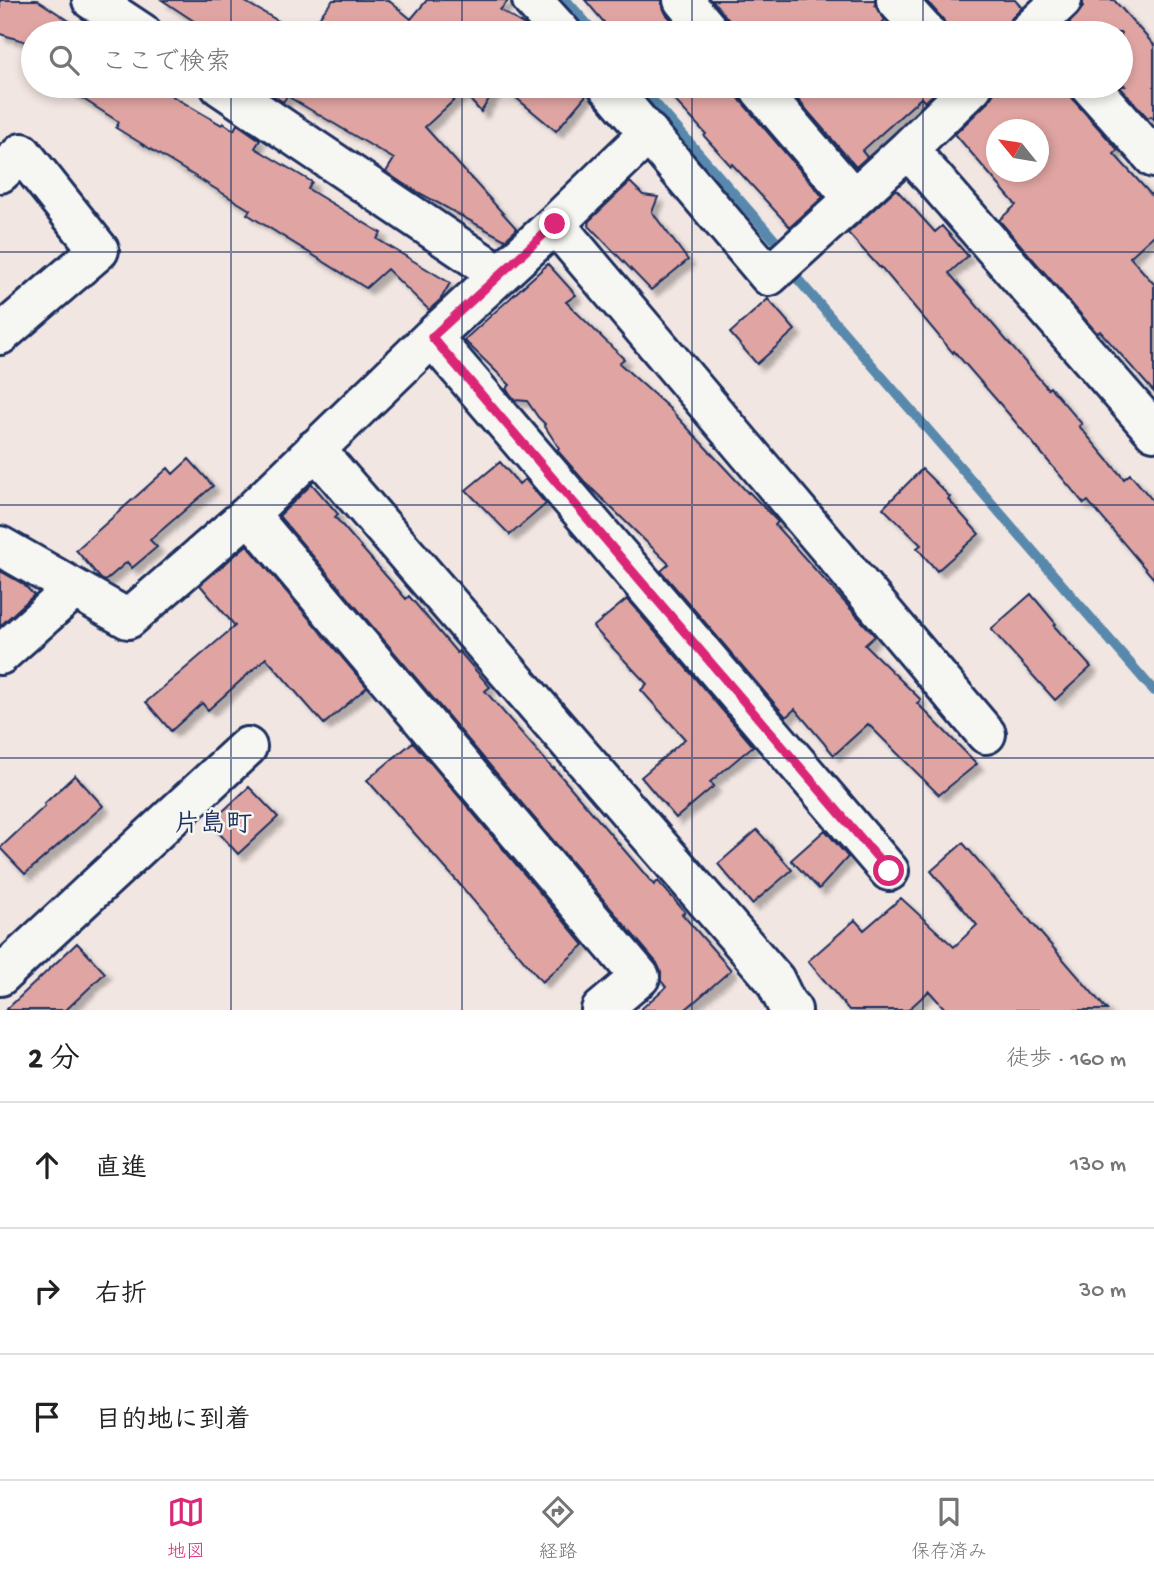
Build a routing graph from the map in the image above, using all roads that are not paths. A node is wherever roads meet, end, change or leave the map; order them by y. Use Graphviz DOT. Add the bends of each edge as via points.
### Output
graph roads {
  1 [pos="92,0"];
  2 [pos="532,0"];
  3 [pos="683,0"];
  4 [pos="896,0"];
  5 [pos="124,21"];
  6 [pos="551,21"];
  7 [pos="701,21"];
  8 [pos="915,21"];
  9 [pos="238,98"];
  10 [pos="618,98"];
  11 [pos="767,98"];
  12 [pos="961,98"];
  13 [pos="1101,98"];
  14 [pos="649,133"];
  15 [pos="908,149"];
  16 [pos="1154,159"];
  17 [pos="0,173"];
  18 [pos="853,198"];
  19 [pos="555,224"];
  20 [pos="499,274"];
  21 [pos="0,335"];
  22 [pos="432,337"];
  23 [pos="1154,431"];
  24 [pos="315,449"];
  25 [pos="249,514"];
  26 [pos="0,546"];
  27 [pos="74,589"];
  28 [pos="0,655"];
  29 [pos="986,734"];
  30 [pos="247,747"];
  31 [pos="889,871"];
  32 [pos="0,976"];
  33 [pos="601,1010"];
  34 [pos="792,1010"];
  1 -- 5 [label="street"];
  2 -- 6 [label="street"];
  3 -- 7 [label="street"];
  4 -- 8 [label="street"];
  9 -- 20 [label="street"];
  10 -- 14 [label="street"];
  11 -- 18 [label="street"];
  12 -- 15 [label="street"];
  13 -- 16 [label="street"];
  14 -- 18 [label="street" via="769,276"];
  14 -- 19 [label="street"];
  15 -- 18 [label="street"];
  15 -- 23 [label="street"];
  17 -- 21 [label="street" via="22,153 99,250"];
  19 -- 20 [label="street"];
  19 -- 29 [label="street"];
  20 -- 22 [label="street"];
  22 -- 24 [label="street"];
  22 -- 31 [label="street"];
  24 -- 25 [label="street"];
  24 -- 34 [label="street" via="775,980"];
  25 -- 27 [label="street" via="128,619"];
  25 -- 33 [label="street" via="640,977"];
  26 -- 27 [label="street"];
  27 -- 28 [label="street"];
  30 -- 32 [label="street"];
}
